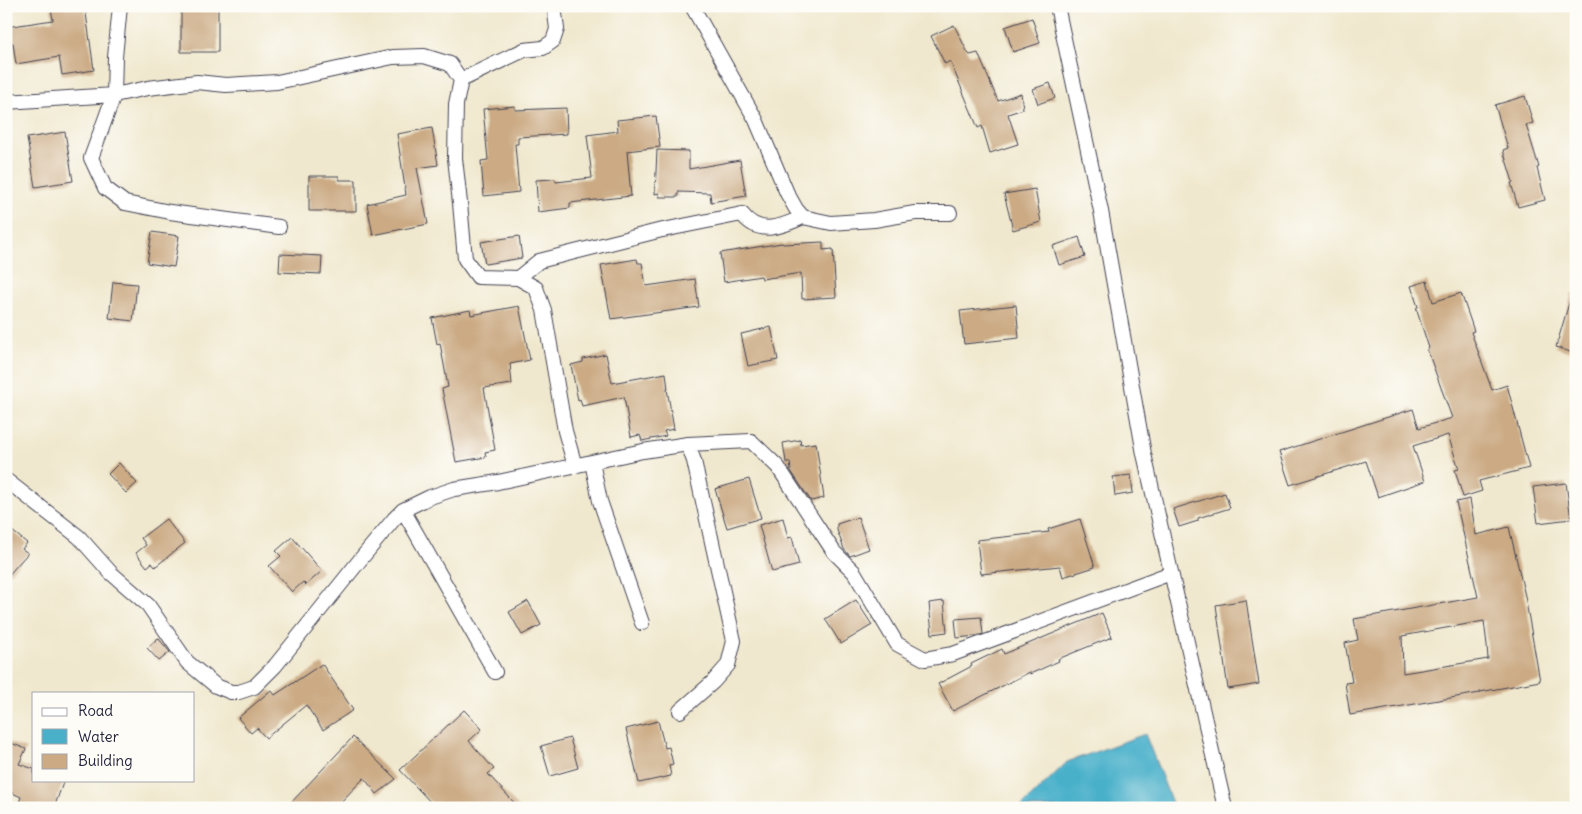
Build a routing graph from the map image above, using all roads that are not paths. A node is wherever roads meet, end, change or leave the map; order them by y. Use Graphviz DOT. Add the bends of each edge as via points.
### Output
graph roads {
  1 [pos="120,6"];
  2 [pos="554,6"];
  3 [pos="692,6"];
  4 [pos="1057,6"];
  5 [pos="461,80"];
  6 [pos="114,96"];
  7 [pos="6,102"];
  8 [pos="950,213"];
  9 [pos="803,217"];
  10 [pos="279,227"];
  11 [pos="518,278"];
  12 [pos="688,444"];
  13 [pos="592,462"];
  14 [pos="575,466"];
  15 [pos="6,480"];
  16 [pos="403,510"];
  17 [pos="1171,573"];
  18 [pos="642,623"];
  19 [pos="495,672"];
  20 [pos="680,711"];
  21 [pos="1225,808"];
  1 -- 6 [label="street"];
  2 -- 5 [label="street" via="557,28 553,41 543,48 524,50"];
  3 -- 9 [label="street" via="756,120 787,193"];
  4 -- 17 [label="street" via="1102,211 1144,454"];
  5 -- 6 [label="street" via="450,64 424,56 393,57 277,82 226,85 197,82"];
  5 -- 11 [label="street" via="456,104 455,158 465,259 478,277"];
  6 -- 7 [label="street"];
  6 -- 10 [label="street" via="91,158 105,188 125,202 170,212"];
  8 -- 9 [label="street" via="915,213 831,223"];
  9 -- 11 [label="street" via="780,227 759,227 742,214 658,231 539,261"];
  11 -- 14 [label="street" via="536,288 544,310 565,432"];
  12 -- 13 [label="street"];
  12 -- 17 [label="street" via="751,440 778,468 834,552 854,572 896,644 925,659 953,654"];
  12 -- 20 [label="street" via="734,641 728,665"];
  13 -- 14 [label="street"];
  13 -- 18 [label="street" via="600,501"];
  14 -- 16 [label="street" via="454,489"];
  15 -- 16 [label="street" via="79,537 111,573 148,605 187,662 216,686 231,692 254,687 275,666"];
  16 -- 19 [label="street"];
  17 -- 21 [label="street"];
}
